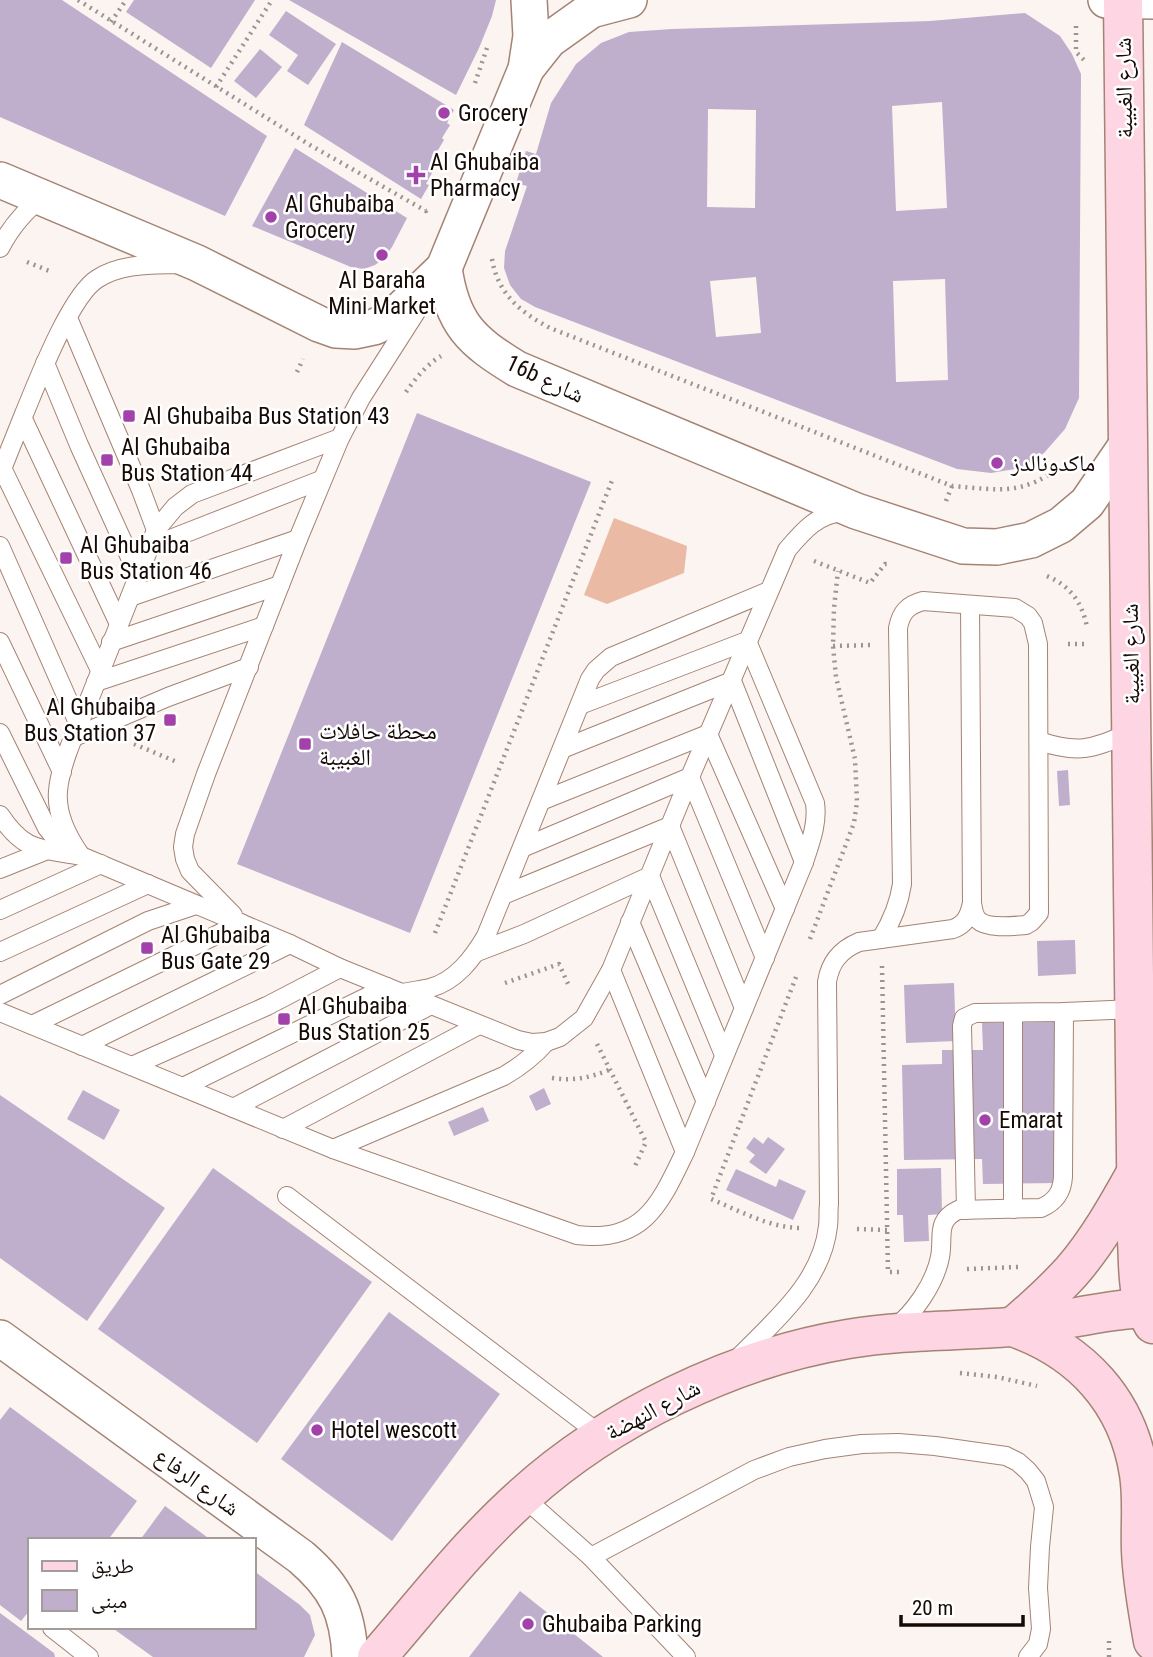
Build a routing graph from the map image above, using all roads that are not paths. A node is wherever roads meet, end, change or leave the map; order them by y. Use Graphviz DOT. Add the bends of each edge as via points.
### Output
graph roads {
  1 [pos="528,0"];
  2 [pos="629,0"];
  3 [pos="1106,0"];
  4 [pos="1123,0"];
  5 [pos="1153,1"];
  6 [pos="526,69"];
  7 [pos="0,180"];
  8 [pos="43,197"];
  9 [pos="0,248"];
  10 [pos="197,263"];
  11 [pos="444,268"];
  12 [pos="68,318"];
  13 [pos="45,363"];
  14 [pos="23,419"];
  15 [pos="340,438"];
  16 [pos="1128,443"];
  17 [pos="1,471"];
  18 [pos="321,481"];
  19 [pos="856,511"];
  20 [pos="153,538"];
  21 [pos="298,539"];
  22 [pos="0,546"];
  23 [pos="138,575"];
  24 [pos="280,585"];
  25 [pos="769,591"];
  26 [pos="130,597"];
  27 [pos="970,605"];
  28 [pos="119,624"];
  29 [pos="264,626"];
  30 [pos="747,641"];
  31 [pos="0,642"];
  32 [pos="111,642"];
  33 [pos="248,667"];
  34 [pos="98,676"];
  35 [pos="732,681"];
  36 [pos="580,705"];
  37 [pos="76,731"];
  38 [pos="1132,732"];
  39 [pos="0,733"];
  40 [pos="709,734"];
  41 [pos="1039,741"];
  42 [pos="562,749"];
  43 [pos="62,772"];
  44 [pos="690,778"];
  45 [pos="541,801"];
  46 [pos="0,815"];
  47 [pos="670,826"];
  48 [pos="522,848"];
  49 [pos="46,851"];
  50 [pos="74,854"];
  51 [pos="804,862"];
  52 [pos="101,864"];
  53 [pos="0,869"];
  54 [pos="650,876"];
  55 [pos="148,884"];
  56 [pos="503,895"];
  57 [pos="972,904"];
  58 [pos="196,905"];
  59 [pos="0,909"];
  60 [pos="785,909"];
  61 [pos="630,922"];
  62 [pos="241,923"];
  63 [pos="881,939"];
  64 [pos="290,944"];
  65 [pos="0,952"];
  66 [pos="477,952"];
  67 [pos="765,958"];
  68 [pos="340,968"];
  69 [pos="611,970"];
  70 [pos="395,990"];
  71 [pos="0,995"];
  72 [pos="432,1005"];
  73 [pos="744,1008"];
  74 [pos="1135,1009"];
  75 [pos="0,1012"];
  76 [pos="1064,1012"];
  77 [pos="1013,1013"];
  78 [pos="32,1025"];
  79 [pos="479,1025"];
  80 [pos="546,1042"];
  81 [pos="82,1046"];
  82 [pos="724,1055"];
  83 [pos="132,1066"];
  84 [pos="183,1087"];
  85 [pos="706,1102"];
  86 [pos="233,1108"];
  87 [pos="283,1129"];
  88 [pos="333,1149"];
  89 [pos="685,1152"];
  90 [pos="1137,1171"];
  91 [pos="287,1196"];
  92 [pos="1013,1209"];
  93 [pos="966,1210"];
  94 [pos="1150,1313"];
  95 [pos="1013,1327"];
  96 [pos="887,1334"];
  97 [pos="0,1338"];
  98 [pos="720,1376"];
  99 [pos="601,1436"];
  100 [pos="523,1496"];
  101 [pos="591,1558"];
  102 [pos="53,1629"];
  103 [pos="1153,1641"];
  104 [pos="89,1657"];
  105 [pos="350,1657"];
  106 [pos="377,1657"];
  107 [pos="686,1657"];
  108 [pos="1028,1657"];
  1 -- 6 [label="street" via="531,36"];
  2 -- 6 [label="street" via="592,10 550,40"];
  3 -- 4 [label="street"];
  4 -- 5 [label="street"];
  4 -- 16 [label="street, شارع الغبيبة"];
  6 -- 11 [label="street"];
  7 -- 8 [label="street"];
  8 -- 9 [label="lane" via="18,219"];
  8 -- 10 [label="street"];
  10 -- 11 [label="street" via="319,324 355,331 391,319"];
  10 -- 12 [label="lane" via="133,266 108,273 86,286"];
  11 -- 15 [label="lane"];
  11 -- 19 [label="street, 16b شارع" via="447,293 471,336 517,369"];
  12 -- 13 [label="lane"];
  12 -- 20 [label="lane" via="135,478"];
  13 -- 14 [label="lane"];
  13 -- 23 [label="lane"];
  14 -- 17 [label="lane"];
  14 -- 28 [label="lane"];
  15 -- 18 [label="lane"];
  15 -- 20 [label="lane" via="192,494 175,507"];
  16 -- 19 [label="street, 16b شارع" via="1087,503 1061,525 1031,540 997,547 963,546"];
  16 -- 38 [label="street, شارع الغبيبة"];
  17 -- 34 [label="lane"];
  18 -- 20 [label="lane"];
  18 -- 21 [label="lane"];
  19 -- 25 [label="lane" via="837,512 805,528 786,550"];
  20 -- 23 [label="lane"];
  21 -- 24 [label="lane"];
  21 -- 26 [label="lane"];
  22 -- 37 [label="lane"];
  23 -- 26 [label="lane"];
  24 -- 29 [label="lane"];
  24 -- 32 [label="lane"];
  25 -- 30 [label="lane"];
  25 -- 36 [label="lane" via="611,657 590,679"];
  26 -- 28 [label="lane"];
  27 -- 41 [label="lane" via="1015,608 1033,622 1038,644"];
  27 -- 57 [label="lane"];
  27 -- 63 [label="lane" via="923,601 905,609 900,618 902,884 895,913"];
  28 -- 32 [label="lane"];
  29 -- 33 [label="lane"];
  29 -- 34 [label="lane"];
  30 -- 35 [label="lane"];
  30 -- 36 [label="lane"];
  30 -- 51 [label="lane" via="815,803 815,824"];
  31 -- 43 [label="lane"];
  32 -- 34 [label="lane"];
  33 -- 37 [label="lane"];
  33 -- 62 [label="lane" via="183,847 190,871"];
  34 -- 37 [label="lane"];
  35 -- 40 [label="lane"];
  35 -- 42 [label="lane"];
  35 -- 51 [label="lane"];
  36 -- 42 [label="lane"];
  37 -- 43 [label="lane"];
  38 -- 41 [label="lane" via="1092,748 1063,749"];
  38 -- 74 [label="street, شارع الغبيبة"];
  39 -- 50 [label="lane" via="47,828"];
  40 -- 44 [label="lane"];
  40 -- 45 [label="lane"];
  40 -- 60 [label="lane"];
  41 -- 57 [label="lane" via="1039,913 1026,925 989,926 979,921"];
  42 -- 45 [label="lane"];
  43 -- 50 [label="lane" via="58,806"];
  44 -- 47 [label="lane"];
  44 -- 48 [label="lane"];
  44 -- 67 [label="lane"];
  45 -- 48 [label="lane"];
  46 -- 49 [label="lane" via="22,841"];
  47 -- 54 [label="lane"];
  47 -- 56 [label="lane"];
  47 -- 73 [label="lane"];
  48 -- 56 [label="lane"];
  49 -- 50 [label="lane"];
  49 -- 53 [label="lane"];
  50 -- 52 [label="lane"];
  51 -- 60 [label="lane"];
  52 -- 55 [label="lane"];
  52 -- 59 [label="lane"];
  54 -- 61 [label="lane"];
  54 -- 66 [label="lane"];
  54 -- 82 [label="lane"];
  55 -- 58 [label="lane"];
  55 -- 65 [label="lane"];
  56 -- 66 [label="lane"];
  57 -- 63 [label="lane" via="959,927"];
  58 -- 62 [label="lane"];
  58 -- 71 [label="lane" via="148,920"];
  60 -- 67 [label="lane"];
  61 -- 69 [label="lane"];
  61 -- 85 [label="lane"];
  62 -- 64 [label="lane"];
  62 -- 78 [label="lane"];
  63 -- 98 [label="lane" via="849,946 829,971 828,1228 820,1258 792,1302"];
  64 -- 68 [label="lane"];
  64 -- 81 [label="lane"];
  66 -- 70 [label="lane" via="460,971 432,987"];
  67 -- 73 [label="lane"];
  68 -- 70 [label="lane"];
  68 -- 83 [label="lane"];
  69 -- 80 [label="lane" via="584,1018"];
  69 -- 89 [label="lane"];
  70 -- 72 [label="lane"];
  70 -- 84 [label="lane"];
  72 -- 79 [label="lane"];
  72 -- 86 [label="lane"];
  73 -- 82 [label="lane"];
  74 -- 76 [label="lane"];
  74 -- 90 [label="street, شارع الغبيبة"];
  75 -- 78 [label="lane"];
  76 -- 77 [label="lane"];
  76 -- 92 [label="lane" via="1062,1187 1050,1204"];
  77 -- 92 [label="lane"];
  77 -- 93 [label="lane" via="971,1014 963,1022"];
  78 -- 81 [label="lane"];
  79 -- 80 [label="lane" via="518,1040"];
  79 -- 87 [label="lane"];
  80 -- 88 [label="lane" via="504,1076"];
  81 -- 83 [label="lane"];
  82 -- 85 [label="lane"];
  83 -- 84 [label="lane"];
  84 -- 86 [label="lane"];
  85 -- 89 [label="lane"];
  86 -- 87 [label="lane"];
  87 -- 88 [label="lane"];
  88 -- 89 [label="lane" via="577,1235 594,1237 628,1229 655,1209"];
  90 -- 94 [label="street, شارع الغبيبة" via="1138,1278"];
  90 -- 95 [label="street" via="1074,1269"];
  91 -- 99 [label="lane"];
  92 -- 93 [label="lane"];
  93 -- 96 [label="lane" via="946,1219 940,1257 926,1292"];
  94 -- 95 [label="street, شارع النهضة"];
  95 -- 96 [label="street, شارع النهضة"];
  95 -- 103 [label="street" via="1057,1346 1079,1362 1106,1393 1125,1425 1139,1476 1141,1552"];
  96 -- 98 [label="street, شارع النهضة" via="803,1350"];
  97 -- 105 [label="street, شارع الرفاع" via="318,1572 342,1611"];
  98 -- 99 [label="street, شارع النهضة" via="650,1407"];
  99 -- 100 [label="street, شارع النهضة"];
  100 -- 101 [label="lane"];
  100 -- 106 [label="street, شارع النهضة"];
  101 -- 107 [label="lane"];
  101 -- 108 [label="lane" via="754,1470 789,1457 862,1444 898,1443 1006,1456 1036,1481 1044,1507 1038,1588 1041,1629 1038,1644"];
  102 -- 104 [label="lane"];
}
